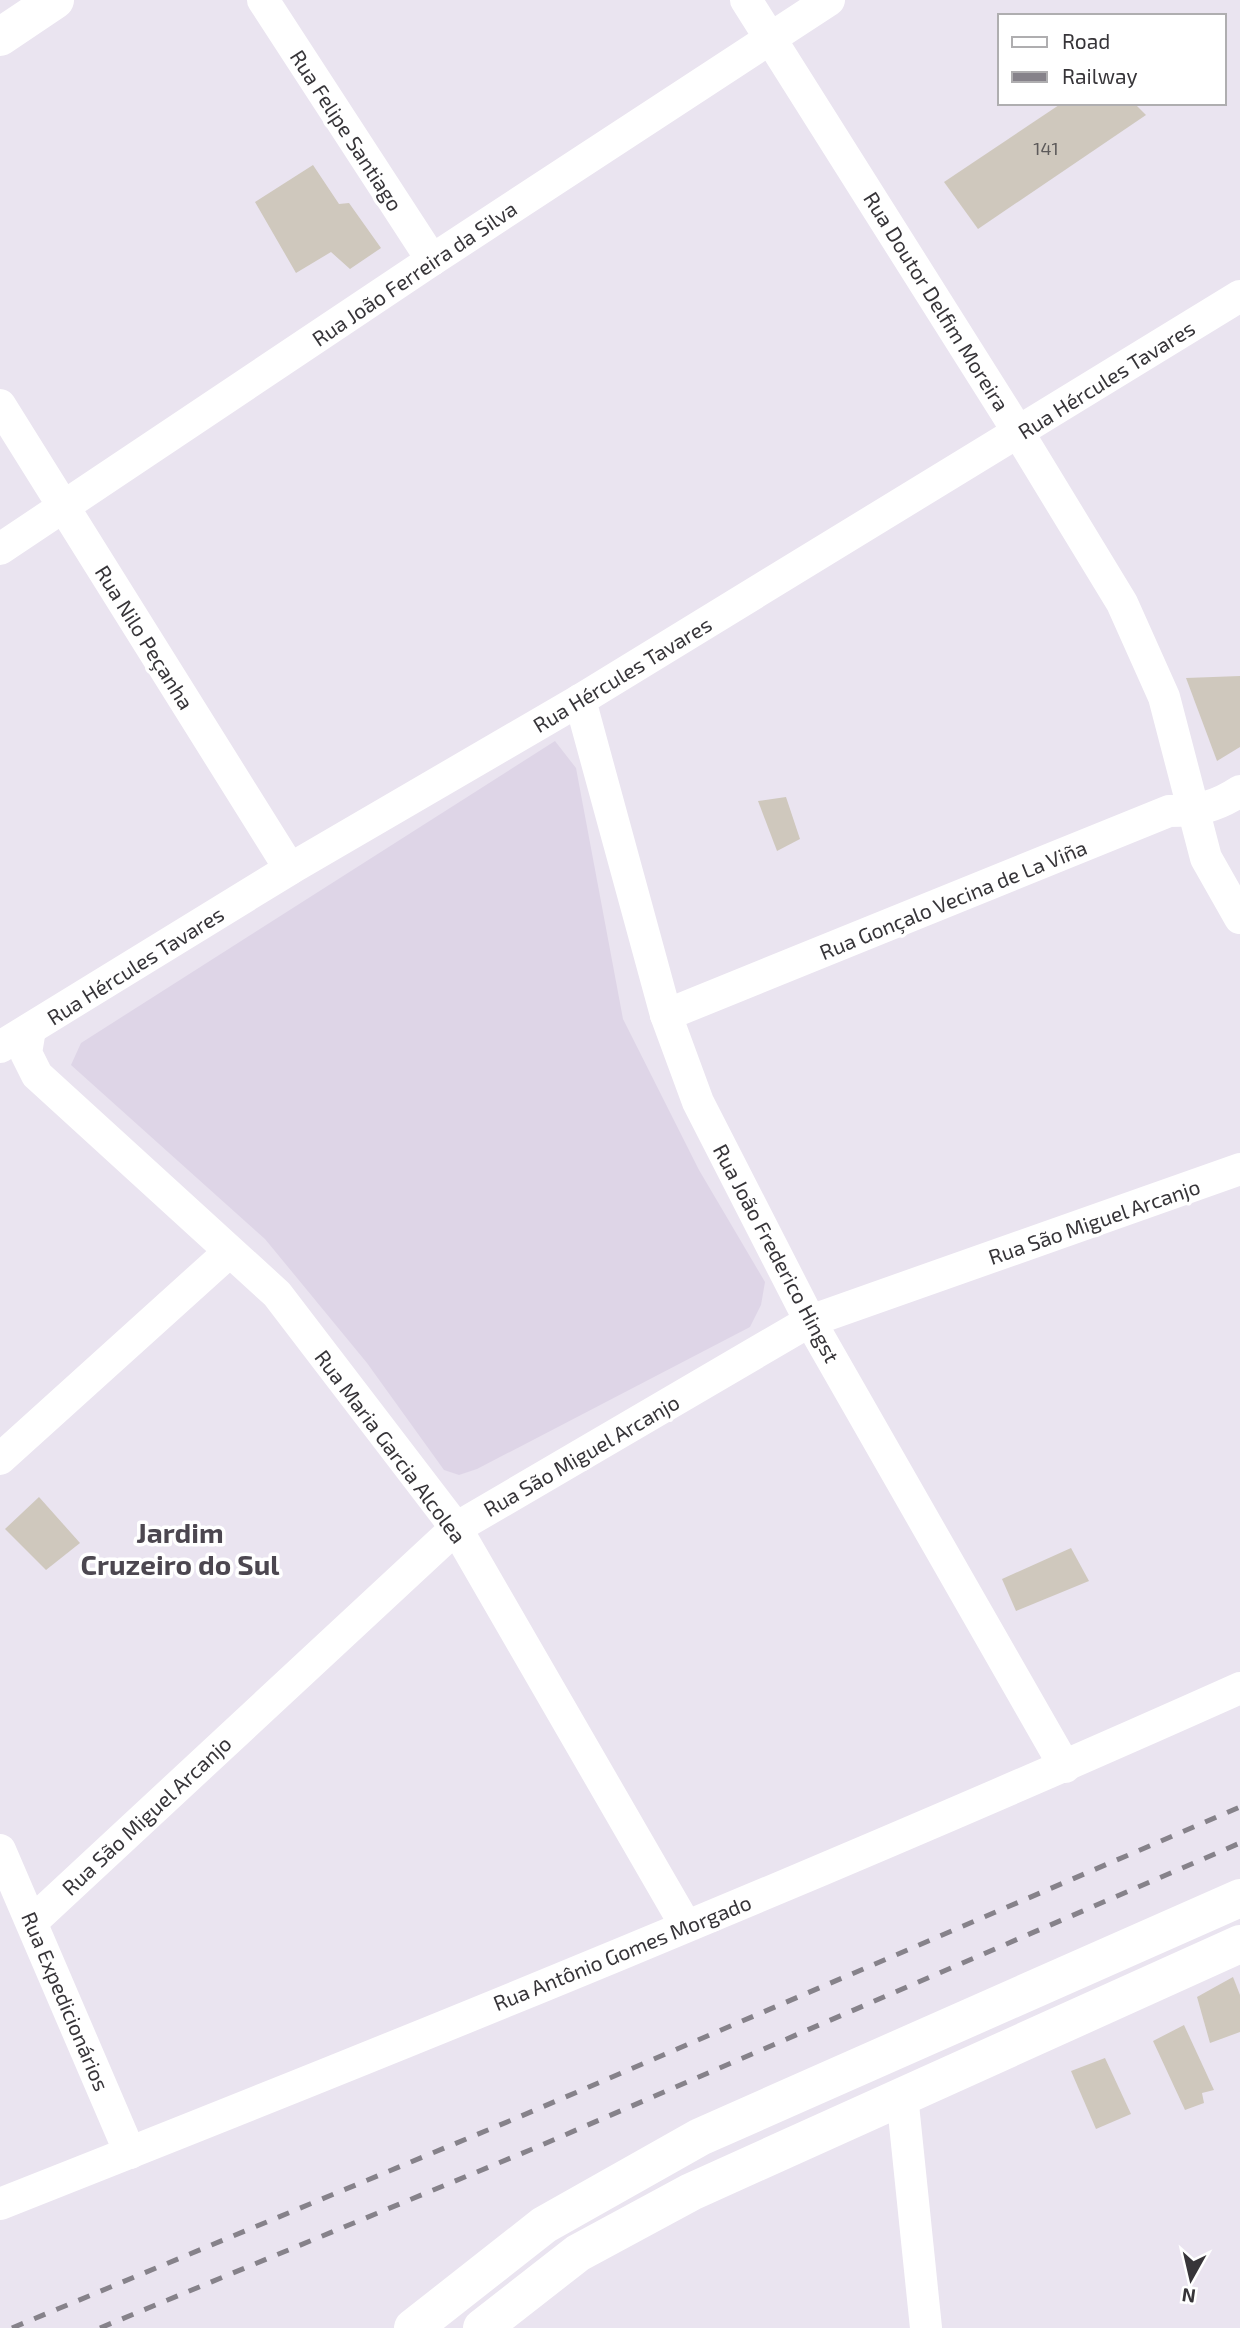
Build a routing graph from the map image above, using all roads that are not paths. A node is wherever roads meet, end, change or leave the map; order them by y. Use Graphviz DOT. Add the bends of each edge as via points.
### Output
graph roads {
  1 [pos="55,0"];
  2 [pos="263,0"];
  3 [pos="746,0"];
  4 [pos="829,0"];
  5 [pos="0,37"];
  6 [pos="772,38"];
  7 [pos="432,260"];
  8 [pos="1240,296"];
  9 [pos="0,405"];
  10 [pos="1019,433"];
  11 [pos="64,507"];
  12 [pos="0,549"];
  13 [pos="580,700"];
  14 [pos="1240,791"];
  15 [pos="1192,811"];
  16 [pos="290,869"];
  17 [pos="1240,918"];
  18 [pos="666,1015"];
  19 [pos="30,1029"];
  20 [pos="0,1047"];
  21 [pos="1240,1169"];
  22 [pos="228,1253"];
  23 [pos="810,1321"];
  24 [pos="0,1459"];
  25 [pos="456,1528"];
  26 [pos="1240,1688"];
  27 [pos="1065,1766"];
  28 [pos="0,1850"];
  29 [pos="1240,1898"];
  30 [pos="33,1921"];
  31 [pos="686,1926"];
  32 [pos="1240,1944"];
  33 [pos="902,2095"];
  34 [pos="130,2153"];
  35 [pos="0,2204"];
  36 [pos="413,2328"];
  37 [pos="482,2328"];
  38 [pos="926,2328"];
  1 -- 5 [label="main road"];
  2 -- 7 [label="street, Rua Felipe Santiago"];
  3 -- 6 [label="street, Rua Doutor Delfim Moreira"];
  4 -- 6 [label="street, Rua João Ferreira da Silva"];
  6 -- 7 [label="street, Rua João Ferreira da Silva"];
  6 -- 10 [label="street, Rua Doutor Delfim Moreira"];
  7 -- 11 [label="street, Rua João Ferreira da Silva"];
  8 -- 10 [label="street, Rua Hércules Tavares"];
  9 -- 11 [label="street, Rua Nilo Peçanha"];
  10 -- 13 [label="street, Rua Hércules Tavares"];
  10 -- 15 [label="street, Rua Doutor Delfim Moreira" via="1122,603 1164,697"];
  11 -- 12 [label="street, Rua João Ferreira da Silva"];
  11 -- 16 [label="street, Rua Nilo Peçanha"];
  13 -- 16 [label="street, Rua Hércules Tavares"];
  13 -- 18 [label="street, Rua João Frederico Hingst"];
  14 -- 15 [label="street, Rua Gonçalo Vecina de La Viña" via="1219,805"];
  15 -- 17 [label="street, Rua Doutor Delfim Moreira" via="1206,858"];
  15 -- 18 [label="street, Rua Gonçalo Vecina de La Viña" via="1169,811"];
  16 -- 19 [label="street, Rua Hércules Tavares"];
  18 -- 23 [label="street, Rua João Frederico Hingst" via="698,1102"];
  19 -- 20 [label="street, Rua Hércules Tavares"];
  19 -- 22 [label="street, Rua Maria Garcia Alcolea" via="26,1053 37,1075"];
  21 -- 23 [label="street, Rua São Miguel Arcanjo"];
  22 -- 24 [label="street"];
  22 -- 25 [label="street, Rua Maria Garcia Alcolea" via="277,1294"];
  23 -- 25 [label="street, Rua São Miguel Arcanjo"];
  23 -- 27 [label="street, Rua João Frederico Hingst"];
  25 -- 30 [label="street, Rua São Miguel Arcanjo"];
  25 -- 31 [label="street, Rua Maria Garcia Alcolea"];
  26 -- 27 [label="street, Rua Antônio Gomes Morgado"];
  27 -- 31 [label="street, Rua Antônio Gomes Morgado"];
  28 -- 30 [label="street, Rua Expedicionários"];
  29 -- 36 [label="main road" via="699,2137 544,2225"];
  30 -- 34 [label="street, Rua Expedicionários"];
  31 -- 34 [label="street, Rua Antônio Gomes Morgado"];
  32 -- 33 [label="main road"];
  33 -- 37 [label="main road" via="691,2192 578,2253"];
  33 -- 38 [label="street"];
  34 -- 35 [label="street, Rua Antônio Gomes Morgado"];
}
